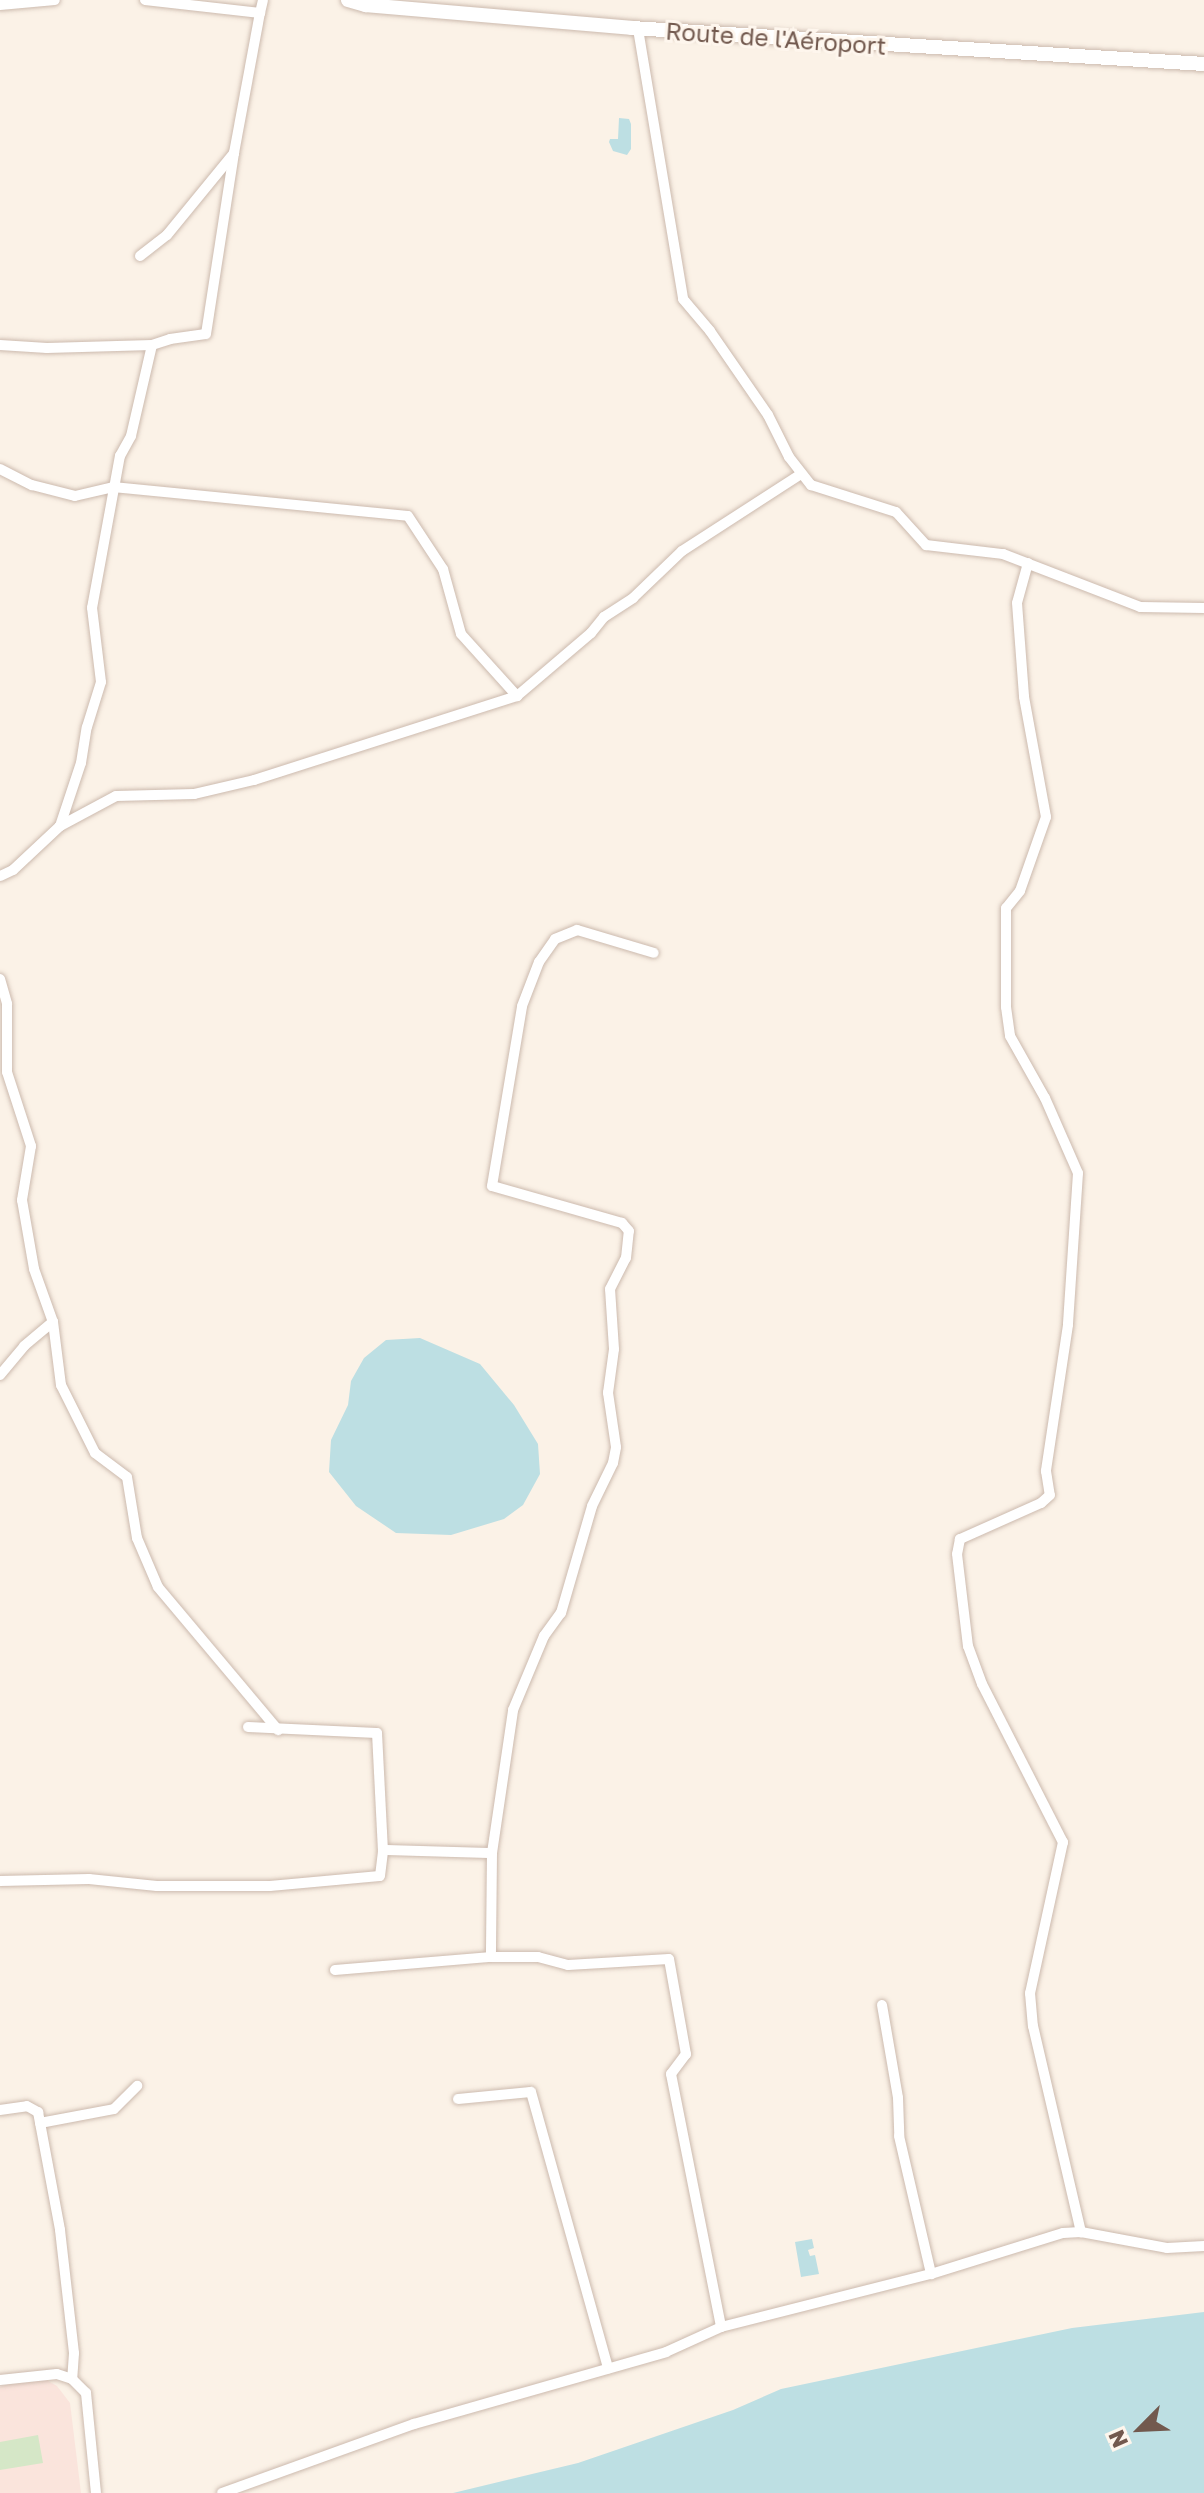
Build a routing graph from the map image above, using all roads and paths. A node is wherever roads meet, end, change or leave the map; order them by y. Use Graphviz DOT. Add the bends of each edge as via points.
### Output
graph roads {
  1 [pos="55,0"];
  2 [pos="145,0"];
  3 [pos="263,0"];
  4 [pos="348,0"];
  5 [pos="0,5"];
  6 [pos="452,6"];
  7 [pos="260,13"];
  8 [pos="638,29"];
  9 [pos="1204,64"];
  10 [pos="234,153"];
  11 [pos="140,256"];
  12 [pos="0,345"];
  13 [pos="152,345"];
  14 [pos="0,469"];
  15 [pos="801,474"];
  16 [pos="113,487"];
  17 [pos="1028,563"];
  18 [pos="1204,608"];
  19 [pos="517,696"];
  20 [pos="60,826"];
  21 [pos="0,876"];
  22 [pos="654,953"];
  23 [pos="0,979"];
  24 [pos="53,1322"];
  25 [pos="0,1375"];
  26 [pos="248,1727"];
  27 [pos="278,1730"];
  28 [pos="383,1850"];
  29 [pos="492,1853"];
  30 [pos="0,1881"];
  31 [pos="491,1957"];
  32 [pos="335,1970"];
  33 [pos="882,2005"];
  34 [pos="137,2086"];
  35 [pos="458,2099"];
  36 [pos="0,2110"];
  37 [pos="40,2123"];
  38 [pos="1081,2232"];
  39 [pos="1204,2246"];
  40 [pos="931,2274"];
  41 [pos="721,2327"];
  42 [pos="608,2368"];
  43 [pos="72,2379"];
  44 [pos="0,2380"];
  45 [pos="96,2493"];
  46 [pos="222,2493"];
  1 -- 5 [label="street"];
  2 -- 7 [label="street"];
  3 -- 7 [label="street"];
  4 -- 6 [label="main road, Route de l'Aéroport"];
  6 -- 8 [label="main road, Route de l'Aéroport"];
  7 -- 10 [label="street"];
  8 -- 9 [label="main road, Route de l'Aéroport"];
  8 -- 15 [label="street" via="683,299 768,415"];
  10 -- 11 [label="street" via="167,235"];
  10 -- 13 [label="street" via="206,334"];
  12 -- 13 [label="street"];
  13 -- 16 [label="street"];
  14 -- 16 [label="street" via="32,485 75,496"];
  15 -- 17 [label="street" via="811,485 896,512 926,545 1003,554"];
  15 -- 19 [label="street" via="682,551"];
  16 -- 19 [label="street" via="408,516 443,569 461,634"];
  16 -- 20 [label="street" via="92,608 101,682"];
  17 -- 18 [label="street" via="1140,607"];
  17 -- 38 [label="street" via="1017,603 1024,697 1046,817 1020,891 1006,908 1006,1007 1010,1036 1078,1173 1068,1325 1046,1471 1050,1495 960,1539 957,1554 968,1646 1063,1842 1030,1993"];
  19 -- 20 [label="street" via="254,780 194,794 116,796"];
  20 -- 21 [label="street"];
  22 -- 29 [label="street" via="577,930 555,939 539,962 522,1006 492,1186 622,1223 629,1231 626,1258 610,1289 613,1463 592,1506 561,1613 544,1636 513,1710"];
  23 -- 24 [label="street" via="7,1004 7,1072 31,1146 22,1200 34,1269"];
  24 -- 25 [label="street"];
  24 -- 27 [label="street" via="61,1385 95,1453 127,1477 137,1538 158,1587"];
  26 -- 27 [label="street"];
  27 -- 28 [label="street" via="377,1733"];
  28 -- 29 [label="street"];
  28 -- 30 [label="street" via="380,1876 270,1886"];
  29 -- 31 [label="street"];
  31 -- 32 [label="street"];
  31 -- 41 [label="street" via="538,1957 568,1965 669,1959 686,2054 671,2074"];
  33 -- 40 [label="street" via="899,2136"];
  34 -- 37 [label="street" via="114,2109"];
  35 -- 42 [label="street" via="531,2092"];
  36 -- 37 [label="street" via="33,2107"];
  37 -- 43 [label="street" via="60,2230 74,2353"];
  38 -- 39 [label="street" via="1167,2248"];
  38 -- 40 [label="street"];
  40 -- 41 [label="street"];
  41 -- 42 [label="street" via="666,2352"];
  42 -- 46 [label="street" via="414,2424"];
  43 -- 44 [label="street" via="36,2374"];
  43 -- 45 [label="street" via="86,2393"];
}
